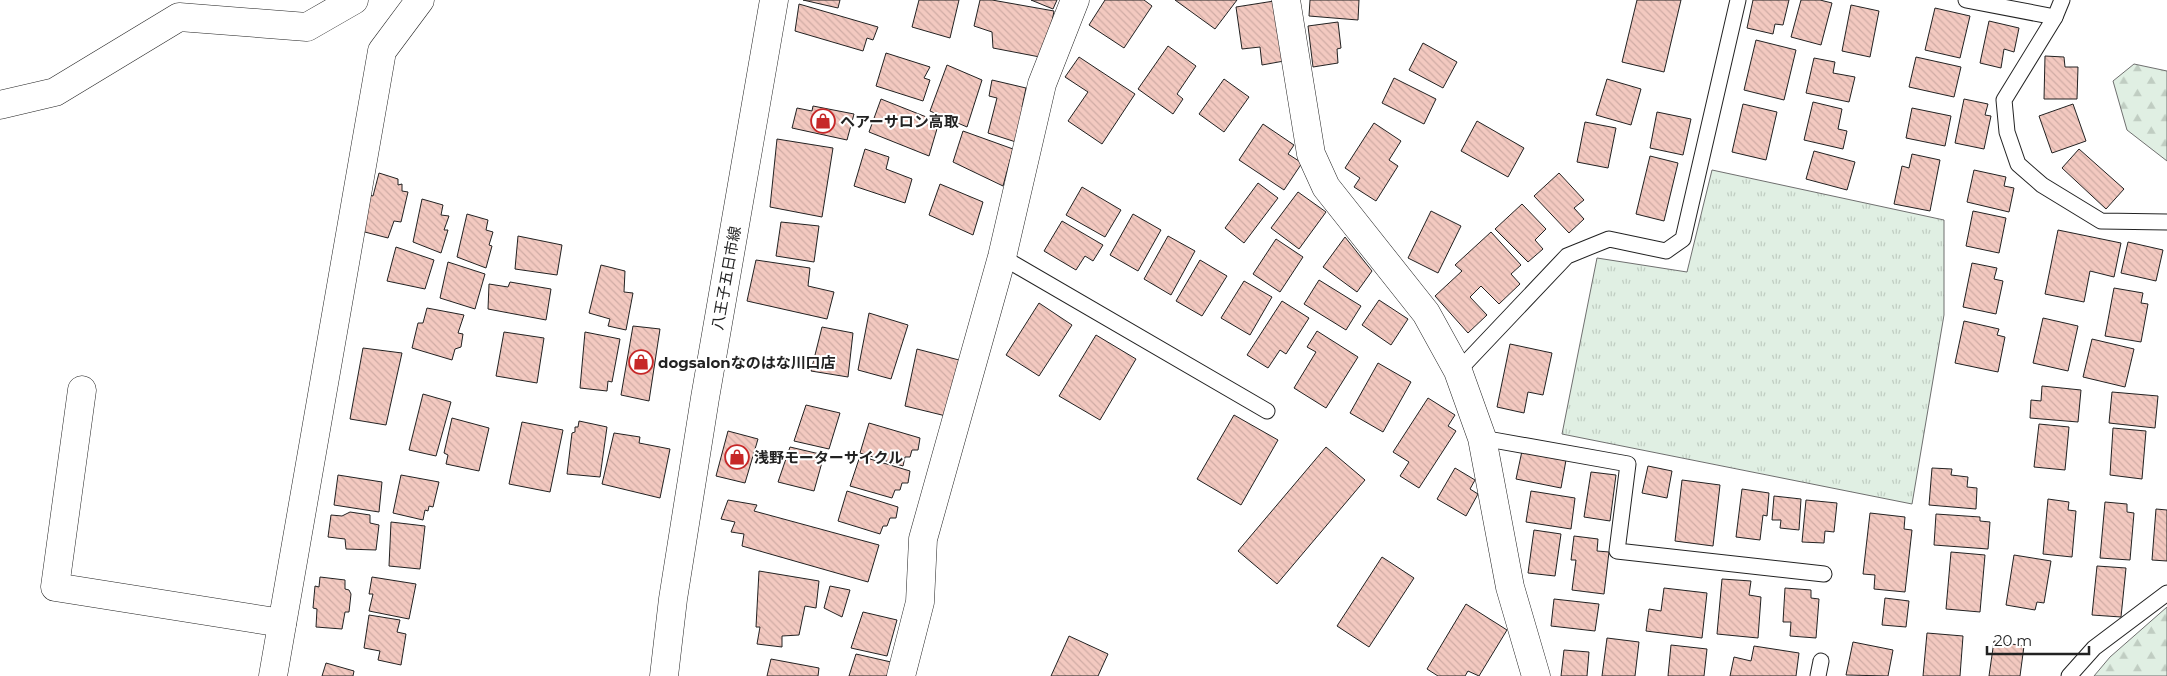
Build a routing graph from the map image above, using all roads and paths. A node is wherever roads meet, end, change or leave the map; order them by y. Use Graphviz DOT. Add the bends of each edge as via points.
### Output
graph roads {
  1 [pos="354,0"];
  2 [pos="420,0"];
  3 [pos="774,0"];
  4 [pos="1075,0"];
  5 [pos="1286,0"];
  6 [pos="1738,0"];
  7 [pos="1966,0"];
  8 [pos="2062,0"];
  9 [pos="2055,18"];
  10 [pos="0,105"];
  11 [pos="2167,222"];
  12 [pos="1002,258"];
  13 [pos="1458,371"];
  14 [pos="82,390"];
  15 [pos="1267,411"];
  16 [pos="1482,438"];
  17 [pos="1824,574"];
  18 [pos="2167,593"];
  19 [pos="282,623"];
  20 [pos="1821,660"];
  21 [pos="273,676"];
  22 [pos="664,676"];
  23 [pos="901,676"];
  24 [pos="1536,676"];
  25 [pos="1818,676"];
  26 [pos="2068,676"];
  1 -- 10 [label="street" via="307,27 179,17 55,92"];
  2 -- 19 [label="street" via="382,51"];
  3 -- 22 [label="street, 八王子五日市線" via="705,398"];
  4 -- 12 [label="street" via="1042,84"];
  5 -- 13 [label="street" via="1310,154 1326,186 1426,313"];
  6 -- 13 [label="lane" via="1683,239 1666,251 1609,239 1566,256"];
  7 -- 9 [label="lane"];
  8 -- 9 [label="lane"];
  9 -- 11 [label="lane" via="2004,100 2007,132 2018,164 2042,185 2101,221"];
  12 -- 15 [label="lane"];
  12 -- 23 [label="street" via="923,539 920,602"];
  13 -- 16 [label="street"];
  14 -- 19 [label="street" via="55,587"];
  16 -- 17 [label="lane" via="1628,464 1617,551"];
  16 -- 24 [label="street" via="1510,587"];
  18 -- 26 [label="lane" via="2094,648"];
  19 -- 21 [label="street"];
  20 -- 25 [label="lane"];
}
